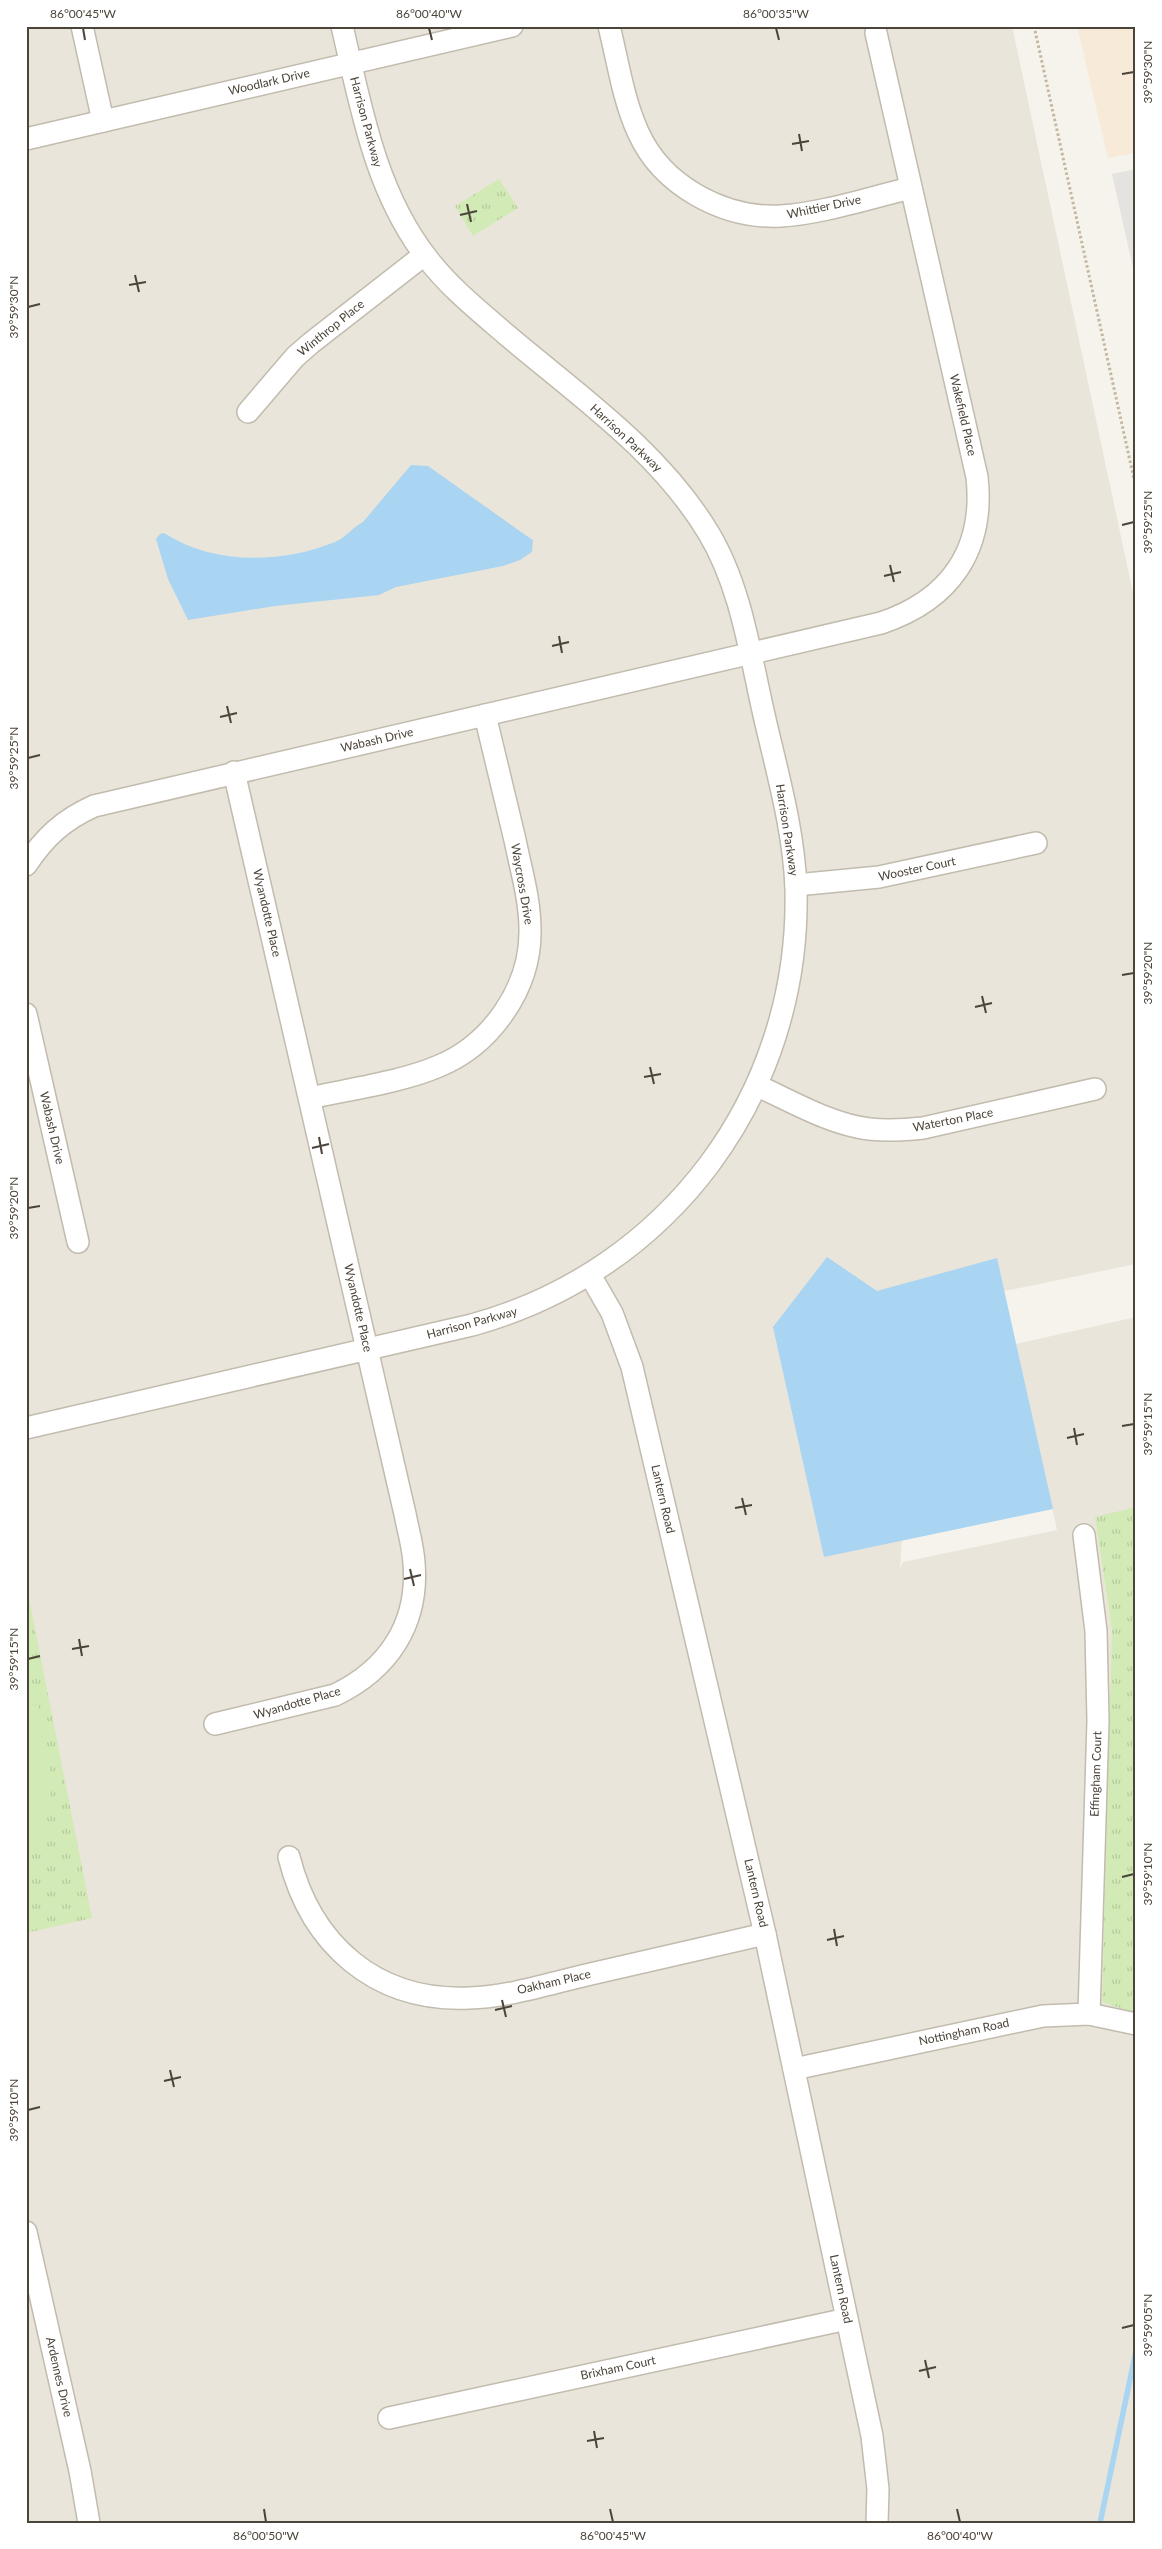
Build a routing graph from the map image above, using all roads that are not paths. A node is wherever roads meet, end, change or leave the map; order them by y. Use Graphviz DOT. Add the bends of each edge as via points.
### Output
graph roads {
  1 [pos="82,26"];
  2 [pos="342,26"];
  3 [pos="512,26"];
  4 [pos="609,26"];
  5 [pos="876,33"];
  6 [pos="350,63"];
  7 [pos="103,121"];
  8 [pos="26,138"];
  9 [pos="911,188"];
  10 [pos="424,255"];
  11 [pos="248,412"];
  12 [pos="750,654"];
  13 [pos="485,715"];
  14 [pos="234,772"];
  15 [pos="1036,843"];
  16 [pos="26,865"];
  17 [pos="796,885"];
  18 [pos="26,1014"];
  19 [pos="758,1086"];
  20 [pos="1095,1089"];
  21 [pos="310,1098"];
  22 [pos="78,1242"];
  23 [pos="590,1275"];
  24 [pos="367,1350"];
  25 [pos="26,1428"];
  26 [pos="1084,1535"];
  27 [pos="215,1724"];
  28 [pos="289,1857"];
  29 [pos="765,1934"];
  30 [pos="1089,2014"];
  31 [pos="1136,2024"];
  32 [pos="794,2069"];
  33 [pos="26,2232"];
  34 [pos="848,2319"];
  35 [pos="390,2418"];
  36 [pos="89,2523"];
  37 [pos="877,2523"];
  1 -- 7 [label="street"];
  2 -- 6 [label="street, Harrison Parkway"];
  3 -- 6 [label="street, Woodlark Drive"];
  4 -- 9 [label="street, Whittier Drive" via="630,113 645,145 670,176 708,202 736,212 782,216"];
  5 -- 9 [label="street, Wakefield Place"];
  6 -- 7 [label="street, Woodlark Drive"];
  6 -- 10 [label="street, Harrison Parkway" via="378,168 399,214"];
  7 -- 8 [label="street, Woodlark Drive"];
  9 -- 12 [label="street, Wakefield Place" via="977,478 975,533 951,578 938,594 914,610 881,623"];
  10 -- 11 [label="street, Winthrop Place" via="310,343"];
  10 -- 12 [label="street, Harrison Parkway" via="463,298 626,435 675,486 704,526 727,570"];
  12 -- 13 [label="street, Wabash Drive"];
  12 -- 17 [label="street, Harrison Parkway" via="784,804"];
  13 -- 14 [label="street, Wabash Drive"];
  13 -- 21 [label="street, Waycross Drive" via="530,912 528,956 520,983 494,1024 478,1042 461,1054 424,1072"];
  14 -- 16 [label="street, Wabash Drive" via="115,800 76,814 52,831"];
  14 -- 21 [label="street, Wyandotte Place"];
  15 -- 17 [label="street, Wooster Court" via="879,877"];
  17 -- 19 [label="street, Harrison Parkway" via="791,970 772,1049"];
  18 -- 22 [label="street, Wabash Drive"];
  19 -- 20 [label="street, Waterton Place" via="846,1124 900,1130 924,1128"];
  19 -- 23 [label="street, Harrison Parkway" via="724,1145 698,1179 630,1246"];
  21 -- 24 [label="street, Wyandotte Place"];
  23 -- 24 [label="street, Harrison Parkway" via="550,1297 499,1317"];
  23 -- 29 [label="street, Lantern Road" via="612,1313 632,1368"];
  24 -- 25 [label="street, Harrison Parkway"];
  24 -- 27 [label="street, Wyandotte Place" via="414,1560 413,1597 406,1625 382,1663 353,1686 312,1701"];
  26 -- 30 [label="street, Effingham Court" via="1096,1631 1098,1721"];
  28 -- 29 [label="street, Oakham Place" via="303,1902 332,1944 382,1982 444,1998 494,1996"];
  29 -- 32 [label="street, Lantern Road"];
  30 -- 31 [label="street, Nottingham Road"];
  30 -- 32 [label="street, Nottingham Road" via="1014,2021"];
  32 -- 34 [label="street, Lantern Road"];
  33 -- 36 [label="street, Ardennes Drive"];
  34 -- 35 [label="street, Brixham Court"];
  34 -- 37 [label="street, Lantern Road" via="874,2446"];
}
